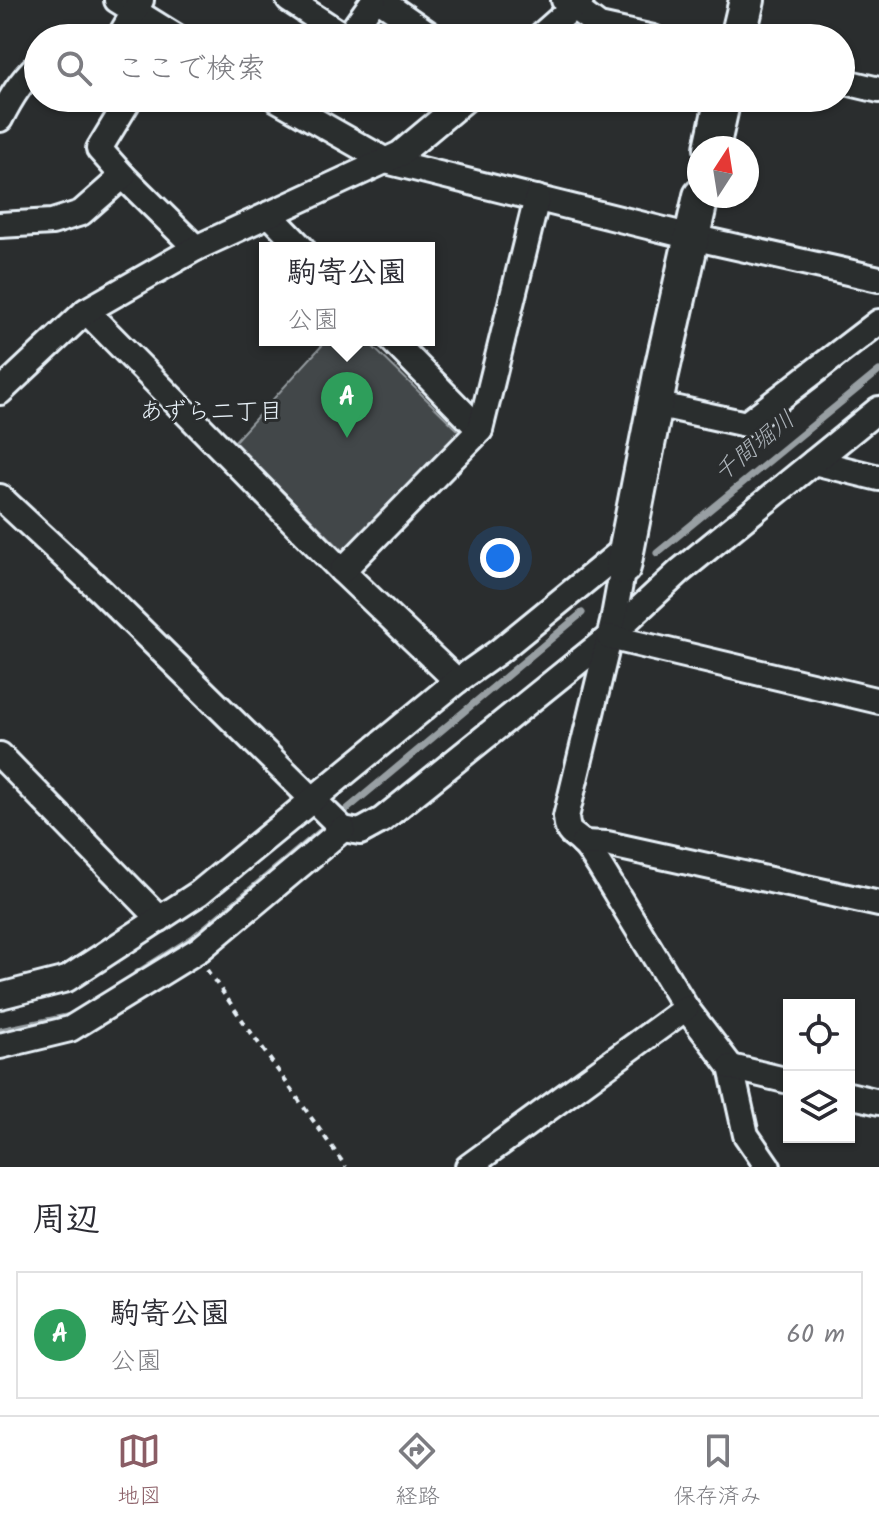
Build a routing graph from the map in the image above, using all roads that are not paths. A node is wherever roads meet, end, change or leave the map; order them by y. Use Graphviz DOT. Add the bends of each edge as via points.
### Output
graph roads {
  1 [pos="289,0"];
  2 [pos="377,0"];
  3 [pos="747,0"];
  4 [pos="572,2"];
  5 [pos="131,4"];
  6 [pos="124,24"];
  7 [pos="159,24"];
  8 [pos="326,24"];
  9 [pos="358,24"];
  10 [pos="414,24"];
  11 [pos="551,24"];
  12 [pos="597,24"];
  13 [pos="741,24"];
  14 [pos="24,78"];
  15 [pos="855,84"];
  16 [pos="879,90"];
  17 [pos="121,112"];
  18 [pos="307,112"];
  19 [pos="450,112"];
  20 [pos="720,112"];
  21 [pos="0,119"];
  22 [pos="715,136"];
  23 [pos="386,161"];
  24 [pos="123,176"];
  25 [pos="537,198"];
  26 [pos="698,208"];
  27 [pos="269,214"];
  28 [pos="0,225"];
  29 [pos="692,237"];
  30 [pos="296,242"];
  31 [pos="196,248"];
  32 [pos="879,279"];
  33 [pos="86,311"];
  34 [pos="879,322"];
  35 [pos="398,346"];
  36 [pos="0,392"];
  37 [pos="655,404"];
  38 [pos="879,409"];
  39 [pos="480,430"];
  40 [pos="814,462"];
  41 [pos="879,478"];
  42 [pos="0,497"];
  43 [pos="626,556"];
  44 [pos="342,571"];
  45 [pos="609,637"];
  46 [pos="457,681"];
  47 [pos="879,701"];
  48 [pos="0,755"];
  49 [pos="317,804"];
  50 [pos="342,828"];
  51 [pos="583,843"];
  52 [pos="879,904"];
  53 [pos="160,919"];
  54 [pos="0,996"];
  55 [pos="686,1008"];
  56 [pos="0,1046"];
  57 [pos="731,1067"];
  58 [pos="783,1080"];
  59 [pos="855,1096"];
  60 [pos="879,1102"];
  61 [pos="468,1167"];
  62 [pos="768,1167"];
  1 -- 8 [label="street"];
  2 -- 9 [label="street"];
  2 -- 10 [label="street"];
  3 -- 13 [label="street"];
  4 -- 11 [label="street"];
  4 -- 12 [label="street"];
  5 -- 6 [label="street"];
  5 -- 7 [label="street"];
  14 -- 21 [label="street"];
  15 -- 16 [label="street"];
  17 -- 24 [label="street" via="99,149"];
  18 -- 23 [label="street"];
  19 -- 23 [label="street"];
  20 -- 22 [label="street"];
  23 -- 25 [label="street"];
  23 -- 27 [label="street"];
  24 -- 28 [label="street" via="81,213 52,222"];
  24 -- 31 [label="street"];
  25 -- 29 [label="street"];
  25 -- 39 [label="street"];
  26 -- 29 [label="street"];
  27 -- 30 [label="street"];
  27 -- 31 [label="street"];
  29 -- 32 [label="street"];
  29 -- 37 [label="street"];
  31 -- 33 [label="street"];
  33 -- 36 [label="street"];
  33 -- 44 [label="street"];
  34 -- 37 [label="street" via="746,424"];
  35 -- 39 [label="street"];
  37 -- 43 [label="street"];
  38 -- 40 [label="street"];
  39 -- 44 [label="street"];
  40 -- 41 [label="street"];
  40 -- 45 [label="street" via="680,571"];
  42 -- 49 [label="street"];
  43 -- 45 [label="street"];
  43 -- 46 [label="street"];
  44 -- 46 [label="street"];
  45 -- 47 [label="street"];
  45 -- 50 [label="street" via="382,820 360,832"];
  45 -- 51 [label="street" via="566,817 572,837"];
  46 -- 49 [label="street"];
  48 -- 53 [label="street"];
  49 -- 50 [label="street"];
  49 -- 53 [label="street"];
  50 -- 56 [label="street" via="194,953 70,1029"];
  51 -- 52 [label="street"];
  51 -- 55 [label="street"];
  53 -- 54 [label="street" via="67,979"];
  55 -- 57 [label="street"];
  55 -- 61 [label="street"];
  57 -- 58 [label="street"];
  57 -- 62 [label="street" via="746,1135"];
  59 -- 60 [label="street"];
}
